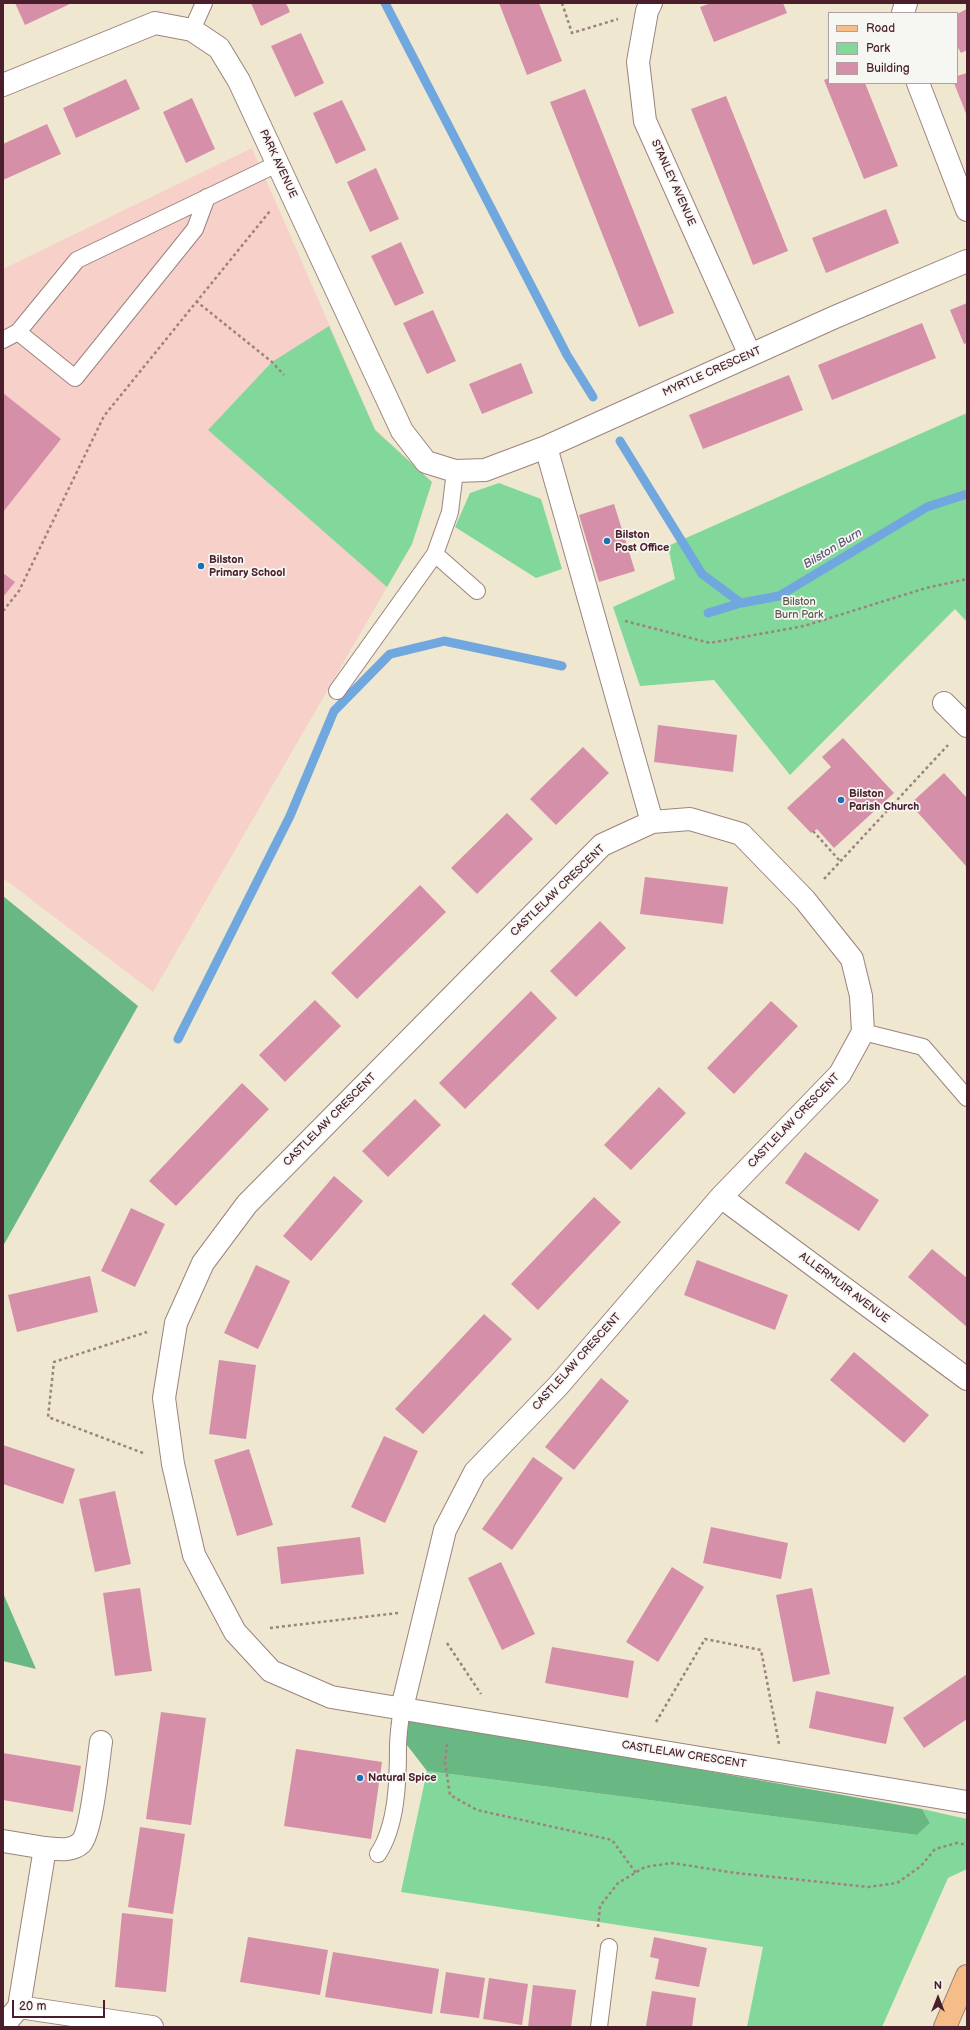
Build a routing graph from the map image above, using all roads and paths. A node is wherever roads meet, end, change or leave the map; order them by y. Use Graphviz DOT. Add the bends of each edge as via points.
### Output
graph roads {
  1 [pos="204,3"];
  2 [pos="562,3"];
  3 [pos="649,7"];
  4 [pos="192,30"];
  5 [pos="918,84"];
  6 [pos="3,85"];
  7 [pos="277,164"];
  8 [pos="207,197"];
  9 [pos="294,199"];
  10 [pos="967,210"];
  11 [pos="967,261"];
  12 [pos="196,301"];
  13 [pos="18,332"];
  14 [pos="3,340"];
  15 [pos="750,355"];
  16 [pos="284,375"];
  17 [pos="546,447"];
  18 [pos="455,471"];
  19 [pos="435,554"];
  20 [pos="967,579"];
  21 [pos="477,591"];
  22 [pos="3,611"];
  23 [pos="594,614"];
  24 [pos="337,691"];
  25 [pos="944,703"];
  26 [pos="967,725"];
  27 [pos="652,822"];
  28 [pos="813,831"];
  29 [pos="840,861"];
  30 [pos="805,900"];
  31 [pos="862,1032"];
  32 [pos="967,1098"];
  33 [pos="721,1197"];
  34 [pos="176,1323"];
  35 [pos="967,1379"];
  36 [pos="173,1464"];
  37 [pos="425,1610"];
  38 [pos="235,1632"];
  39 [pos="402,1708"];
  40 [pos="449,1716"];
  41 [pos="501,1725"];
  42 [pos="101,1742"];
  43 [pos="642,1748"];
  44 [pos="785,1772"];
  45 [pos="967,1802"];
  46 [pos="3,1841"];
  47 [pos="967,1844"];
  48 [pos="45,1848"];
  49 [pos="378,1854"];
  50 [pos="636,1873"];
  51 [pos="609,1947"];
  52 [pos="967,1976"];
  53 [pos="19,2006"];
  54 [pos="3,2026"];
  55 [pos="152,2027"];
  56 [pos="599,2027"];
  57 [pos="945,2027"];
  1 -- 4 [label="lane"];
  2 -- 3 [label="path" via="572,33"];
  3 -- 15 [label="street, STANLEY AVENUE" via="638,62 645,121"];
  4 -- 6 [label="street, PARK AVENUE" via="155,24"];
  4 -- 7 [label="street, PARK AVENUE" via="219,48 239,81"];
  5 -- 10 [label="street"];
  7 -- 8 [label="lane"];
  7 -- 9 [label="street, PARK AVENUE"];
  8 -- 13 [label="lane" via="77,260"];
  8 -- 13 [label="lane" via="194,229 75,378"];
  9 -- 12 [label="path" via="276,203"];
  9 -- 18 [label="street, PARK AVENUE" via="402,430 426,462"];
  11 -- 15 [label="street, MYRTLE CRESCENT"];
  12 -- 16 [label="path" via="272,362"];
  12 -- 22 [label="path" via="104,416 19,591"];
  13 -- 14 [label="lane"];
  15 -- 17 [label="street, MYRTLE CRESCENT"];
  17 -- 18 [label="street, MYRTLE CRESCENT" via="485,470"];
  17 -- 23 [label="street"];
  18 -- 19 [label="lane" via="450,512"];
  19 -- 21 [label="lane"];
  19 -- 24 [label="lane"];
  20 -- 23 [label="path" via="926,588 804,626 710,643"];
  23 -- 27 [label="street"];
  25 -- 26 [label="street"];
  26 -- 29 [label="path"];
  27 -- 30 [label="street, CASTLELAW CRESCENT" via="690,819 741,834"];
  27 -- 34 [label="street, CASTLELAW CRESCENT" via="602,845 247,1204 203,1263"];
  28 -- 29 [label="path"];
  29 -- 30 [label="path"];
  30 -- 31 [label="street, CASTLELAW CRESCENT" via="852,959 861,996"];
  31 -- 32 [label="lane" via="923,1047"];
  31 -- 33 [label="street, CASTLELAW CRESCENT" via="840,1074"];
  33 -- 35 [label="street, ALLERMUIR AVENUE"];
  33 -- 37 [label="street, CASTLELAW CRESCENT" via="558,1386 475,1472 445,1530"];
  34 -- 36 [label="street, CASTLELAW CRESCENT" via="164,1398"];
  34 -- 36 [label="path" via="54,1362 48,1417"];
  36 -- 38 [label="street, CASTLELAW CRESCENT" via="194,1555"];
  37 -- 38 [label="path"];
  37 -- 39 [label="street, CASTLELAW CRESCENT"];
  37 -- 41 [label="path"];
  38 -- 39 [label="street, CASTLELAW CRESCENT" via="271,1671 331,1697"];
  39 -- 40 [label="street, CASTLELAW CRESCENT"];
  39 -- 49 [label="lane" via="398,1781 387,1840"];
  40 -- 41 [label="street, CASTLELAW CRESCENT"];
  40 -- 50 [label="path" via="445,1762 450,1795 478,1810 612,1840"];
  41 -- 43 [label="street, CASTLELAW CRESCENT"];
  42 -- 48 [label="street" via="88,1826 81,1843 66,1850"];
  43 -- 44 [label="street, CASTLELAW CRESCENT"];
  43 -- 44 [label="path" via="705,1639 761,1650"];
  44 -- 45 [label="street, CASTLELAW CRESCENT"];
  46 -- 48 [label="street"];
  47 -- 50 [label="path" via="957,1843 935,1849 921,1866 897,1883 868,1887 736,1873 672,1863 645,1867"];
  48 -- 53 [label="street"];
  50 -- 51 [label="path" via="618,1883 600,1906 596,1943"];
  51 -- 56 [label="lane"];
  52 -- 57 [label="main road"];
  53 -- 54 [label="street"];
  53 -- 55 [label="street"];
}
